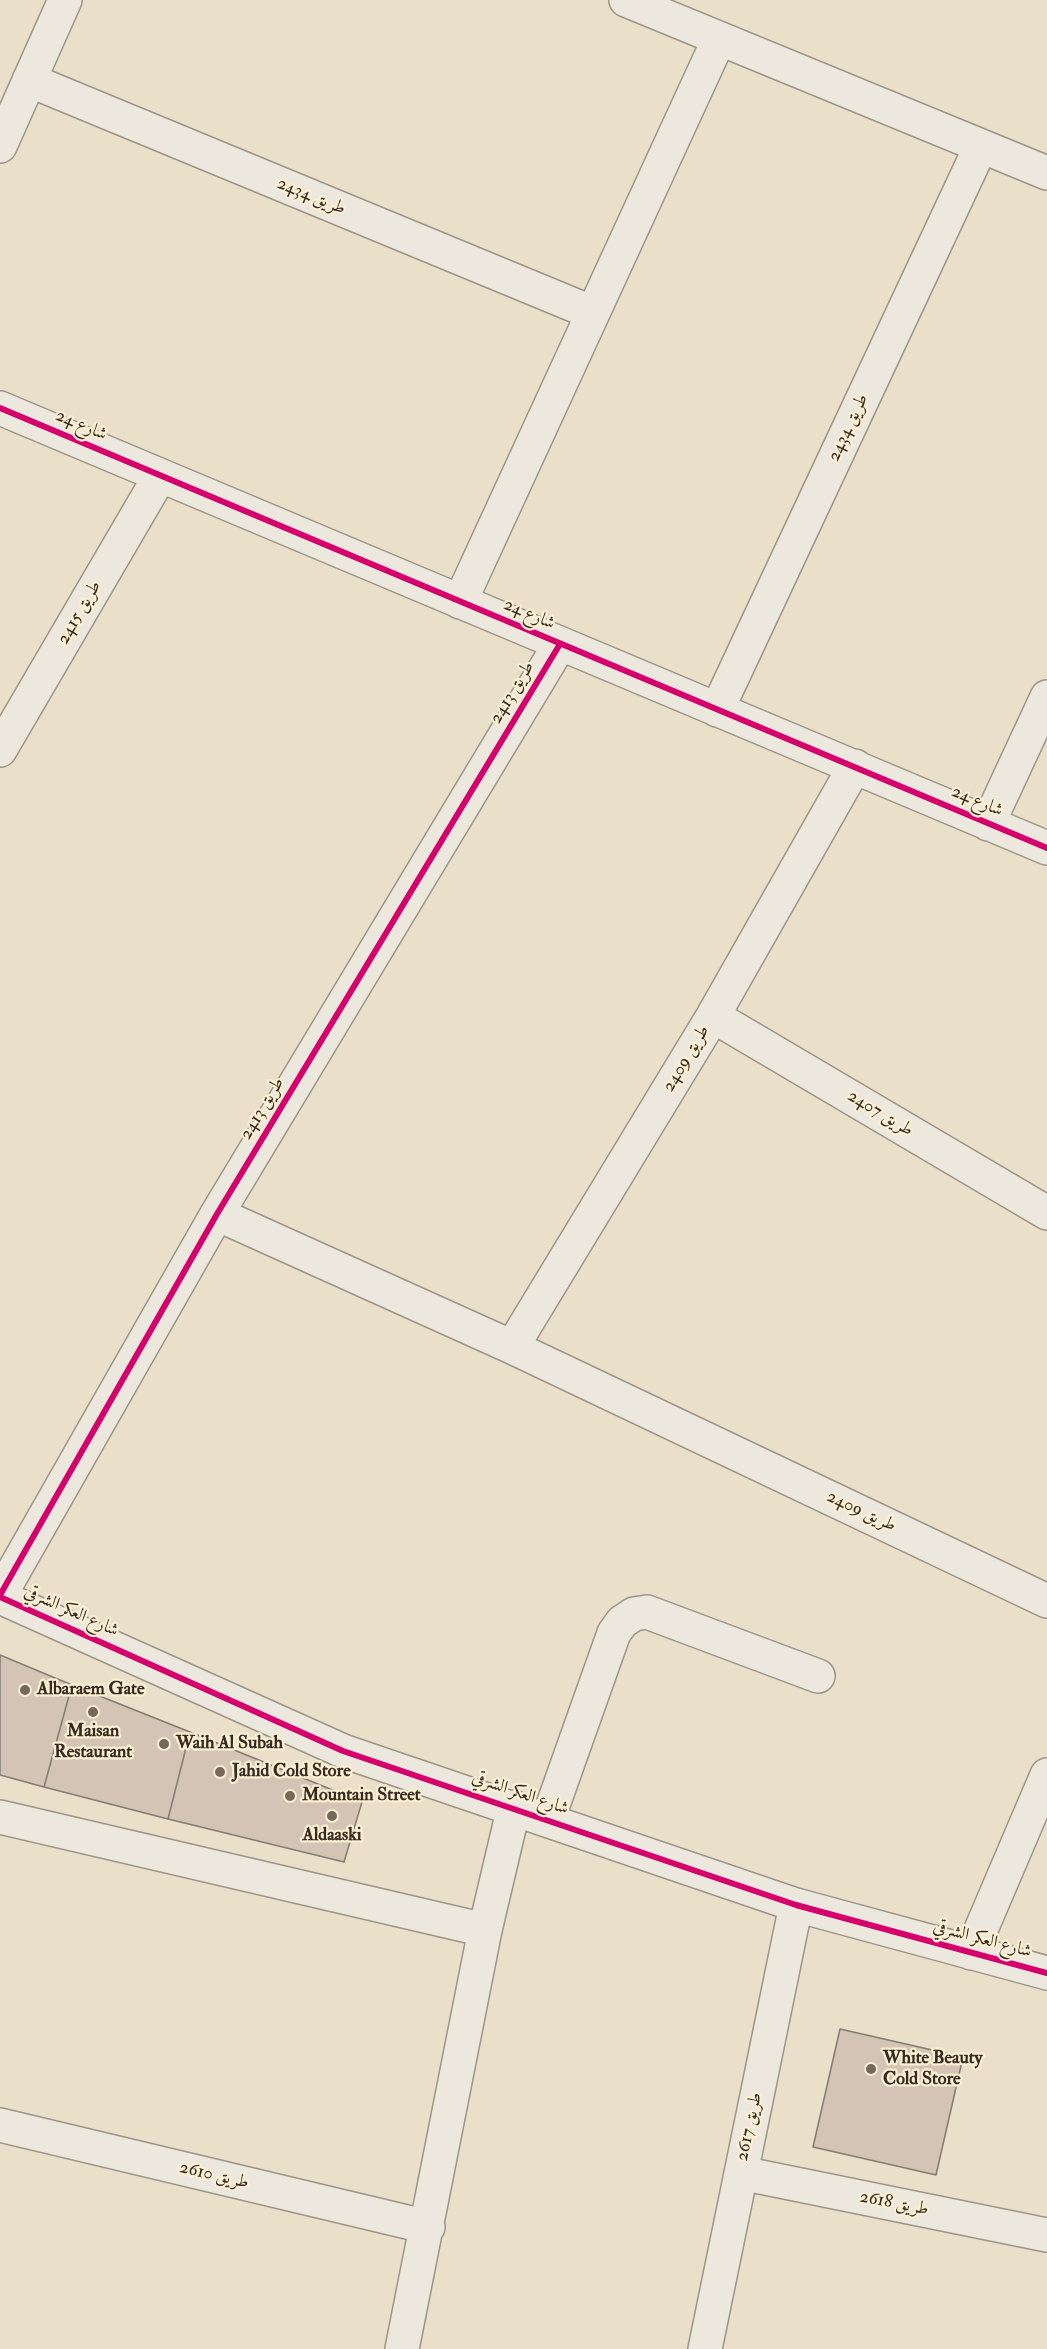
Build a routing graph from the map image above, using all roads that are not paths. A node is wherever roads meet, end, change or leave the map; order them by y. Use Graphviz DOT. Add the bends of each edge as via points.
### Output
graph roads {
  1 [pos="65,0"];
  2 [pos="626,0"];
  3 [pos="719,39"];
  4 [pos="29,80"];
  5 [pos="0,146"];
  6 [pos="981,146"];
  7 [pos="1047,173"];
  8 [pos="593,313"];
  9 [pos="0,408"];
  10 [pos="160,476"];
  11 [pos="460,602"];
  12 [pos="560,644"];
  13 [pos="1047,697"];
  14 [pos="717,710"];
  15 [pos="0,750"];
  16 [pos="855,766"];
  17 [pos="988,824"];
  18 [pos="1047,848"];
  19 [pos="713,1016"];
  20 [pos="1047,1213"];
  21 [pos="217,1214"];
  22 [pos="512,1347"];
  23 [pos="0,1596"];
  24 [pos="1047,1601"];
  25 [pos="818,1676"];
  26 [pos="1047,1775"];
  27 [pos="514,1807"];
  28 [pos="0,1817"];
  29 [pos="548,1819"];
  30 [pos="796,1905"];
  31 [pos="485,1930"];
  32 [pos="971,1953"];
  33 [pos="1047,1973"];
  34 [pos="0,2125"];
  35 [pos="741,2173"];
  36 [pos="428,2227"];
  37 [pos="1047,2235"];
  38 [pos="402,2349"];
  39 [pos="705,2349"];
  1 -- 4 [label="street"];
  2 -- 3 [label="street"];
  3 -- 6 [label="street"];
  3 -- 8 [label="street"];
  4 -- 5 [label="street"];
  4 -- 8 [label="street, طريق 2434"];
  6 -- 7 [label="street"];
  6 -- 14 [label="street, طريق 2434"];
  8 -- 11 [label="street"];
  9 -- 10 [label="street, شارع 24"];
  10 -- 11 [label="street, شارع 24"];
  10 -- 15 [label="street, طريق 2415"];
  11 -- 12 [label="street, شارع 24"];
  12 -- 14 [label="street, شارع 24"];
  12 -- 21 [label="street, طريق 2413"];
  13 -- 17 [label="street"];
  14 -- 16 [label="street, شارع 24"];
  16 -- 17 [label="street, شارع 24"];
  16 -- 19 [label="street, طريق 2409"];
  17 -- 18 [label="street, شارع 24"];
  19 -- 20 [label="street, طريق 2407"];
  19 -- 22 [label="street, طريق 2409"];
  21 -- 22 [label="street, طريق 2409"];
  21 -- 23 [label="street, طريق 2413"];
  22 -- 24 [label="street, طريق 2409"];
  23 -- 27 [label="street, شارع العكر الشرقي" via="343,1750"];
  25 -- 29 [label="street" via="647,1612 634,1614 614,1633"];
  26 -- 32 [label="street"];
  27 -- 29 [label="street, شارع العكر الشرقي"];
  27 -- 31 [label="street"];
  28 -- 31 [label="street"];
  29 -- 30 [label="street, شارع العكر الشرقي"];
  30 -- 32 [label="street, شارع العكر الشرقي"];
  30 -- 35 [label="street, طريق 2617"];
  31 -- 36 [label="street"];
  32 -- 33 [label="street, شارع العكر الشرقي"];
  34 -- 36 [label="street, طريق 2610"];
  35 -- 37 [label="street, طريق 2618"];
  35 -- 39 [label="street, طريق 2617"];
  36 -- 38 [label="street"];
}
